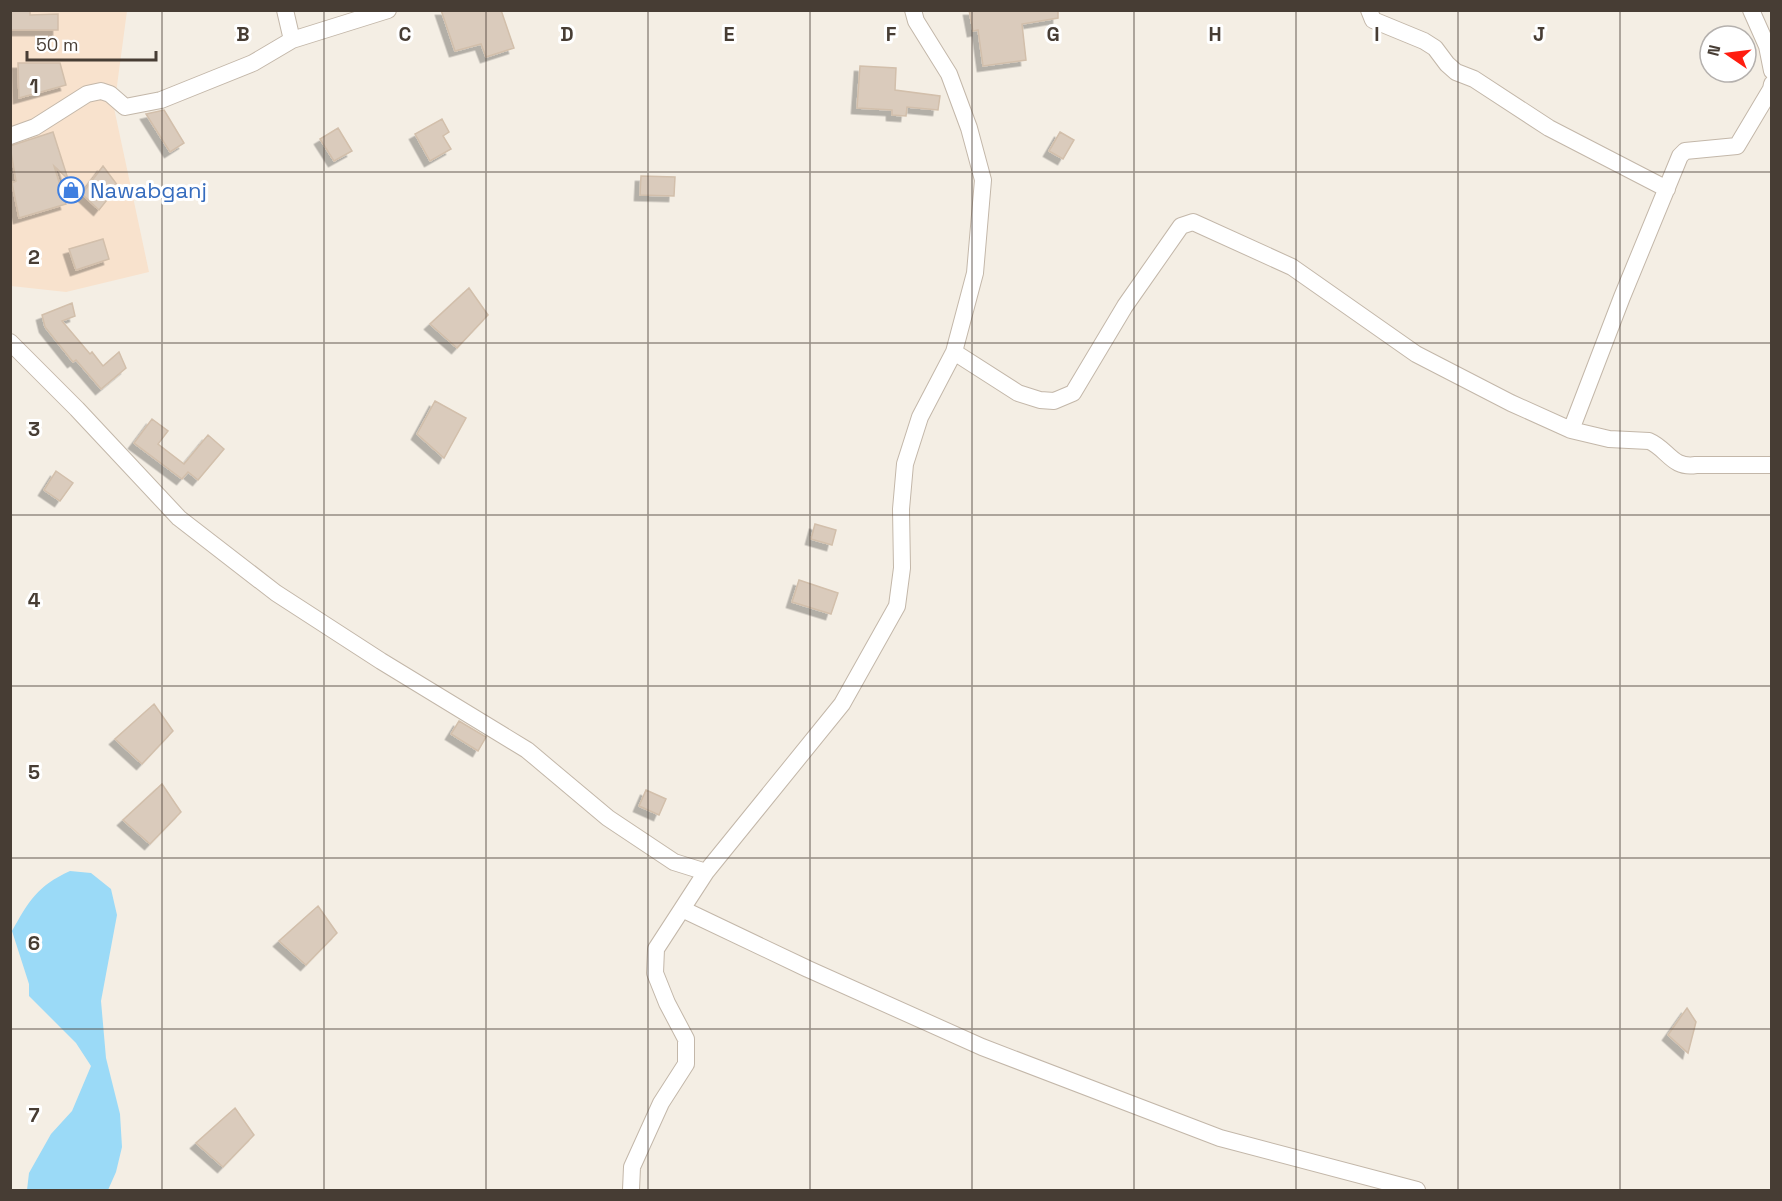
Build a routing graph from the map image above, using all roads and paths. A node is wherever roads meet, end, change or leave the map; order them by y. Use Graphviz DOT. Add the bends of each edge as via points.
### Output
graph roads {
  1 [pos="285,10"];
  2 [pos="388,10"];
  3 [pos="913,10"];
  4 [pos="1369,10"];
  5 [pos="1751,10"];
  6 [pos="292,40"];
  7 [pos="1772,70"];
  8 [pos="1772,84"];
  9 [pos="10,136"];
  10 [pos="1667,189"];
  11 [pos="10,342"];
  12 [pos="954,352"];
  13 [pos="1571,430"];
  14 [pos="1772,465"];
  15 [pos="706,872"];
  16 [pos="682,909"];
  17 [pos="631,1191"];
  18 [pos="1416,1191"];
  1 -- 6 [label="street"];
  2 -- 6 [label="street"];
  3 -- 12 [label="street" via="949,74 983,180 975,273"];
  4 -- 10 [label="street" via="1373,20 1424,41 1456,72 1549,128"];
  5 -- 7 [label="street" via="1767,46"];
  6 -- 9 [label="street" via="253,63 161,100 125,107 110,94 87,94 34,127"];
  8 -- 10 [label="street" via="1737,146 1685,151"];
  10 -- 13 [label="street"];
  11 -- 15 [label="street" via="179,518 276,593 527,750 608,818 674,862"];
  12 -- 13 [label="street" via="1018,393 1054,400 1073,393 1168,243 1181,226 1193,222 1292,267 1416,354"];
  12 -- 15 [label="street" via="920,417 905,464 897,606 842,704"];
  13 -- 14 [label="street" via="1609,439 1649,441 1687,466"];
  15 -- 16 [label="street"];
  16 -- 17 [label="street" via="656,949 655,973 686,1039 686,1064 661,1103 632,1167"];
  16 -- 18 [label="street" via="982,1047 1209,1134"];
}
